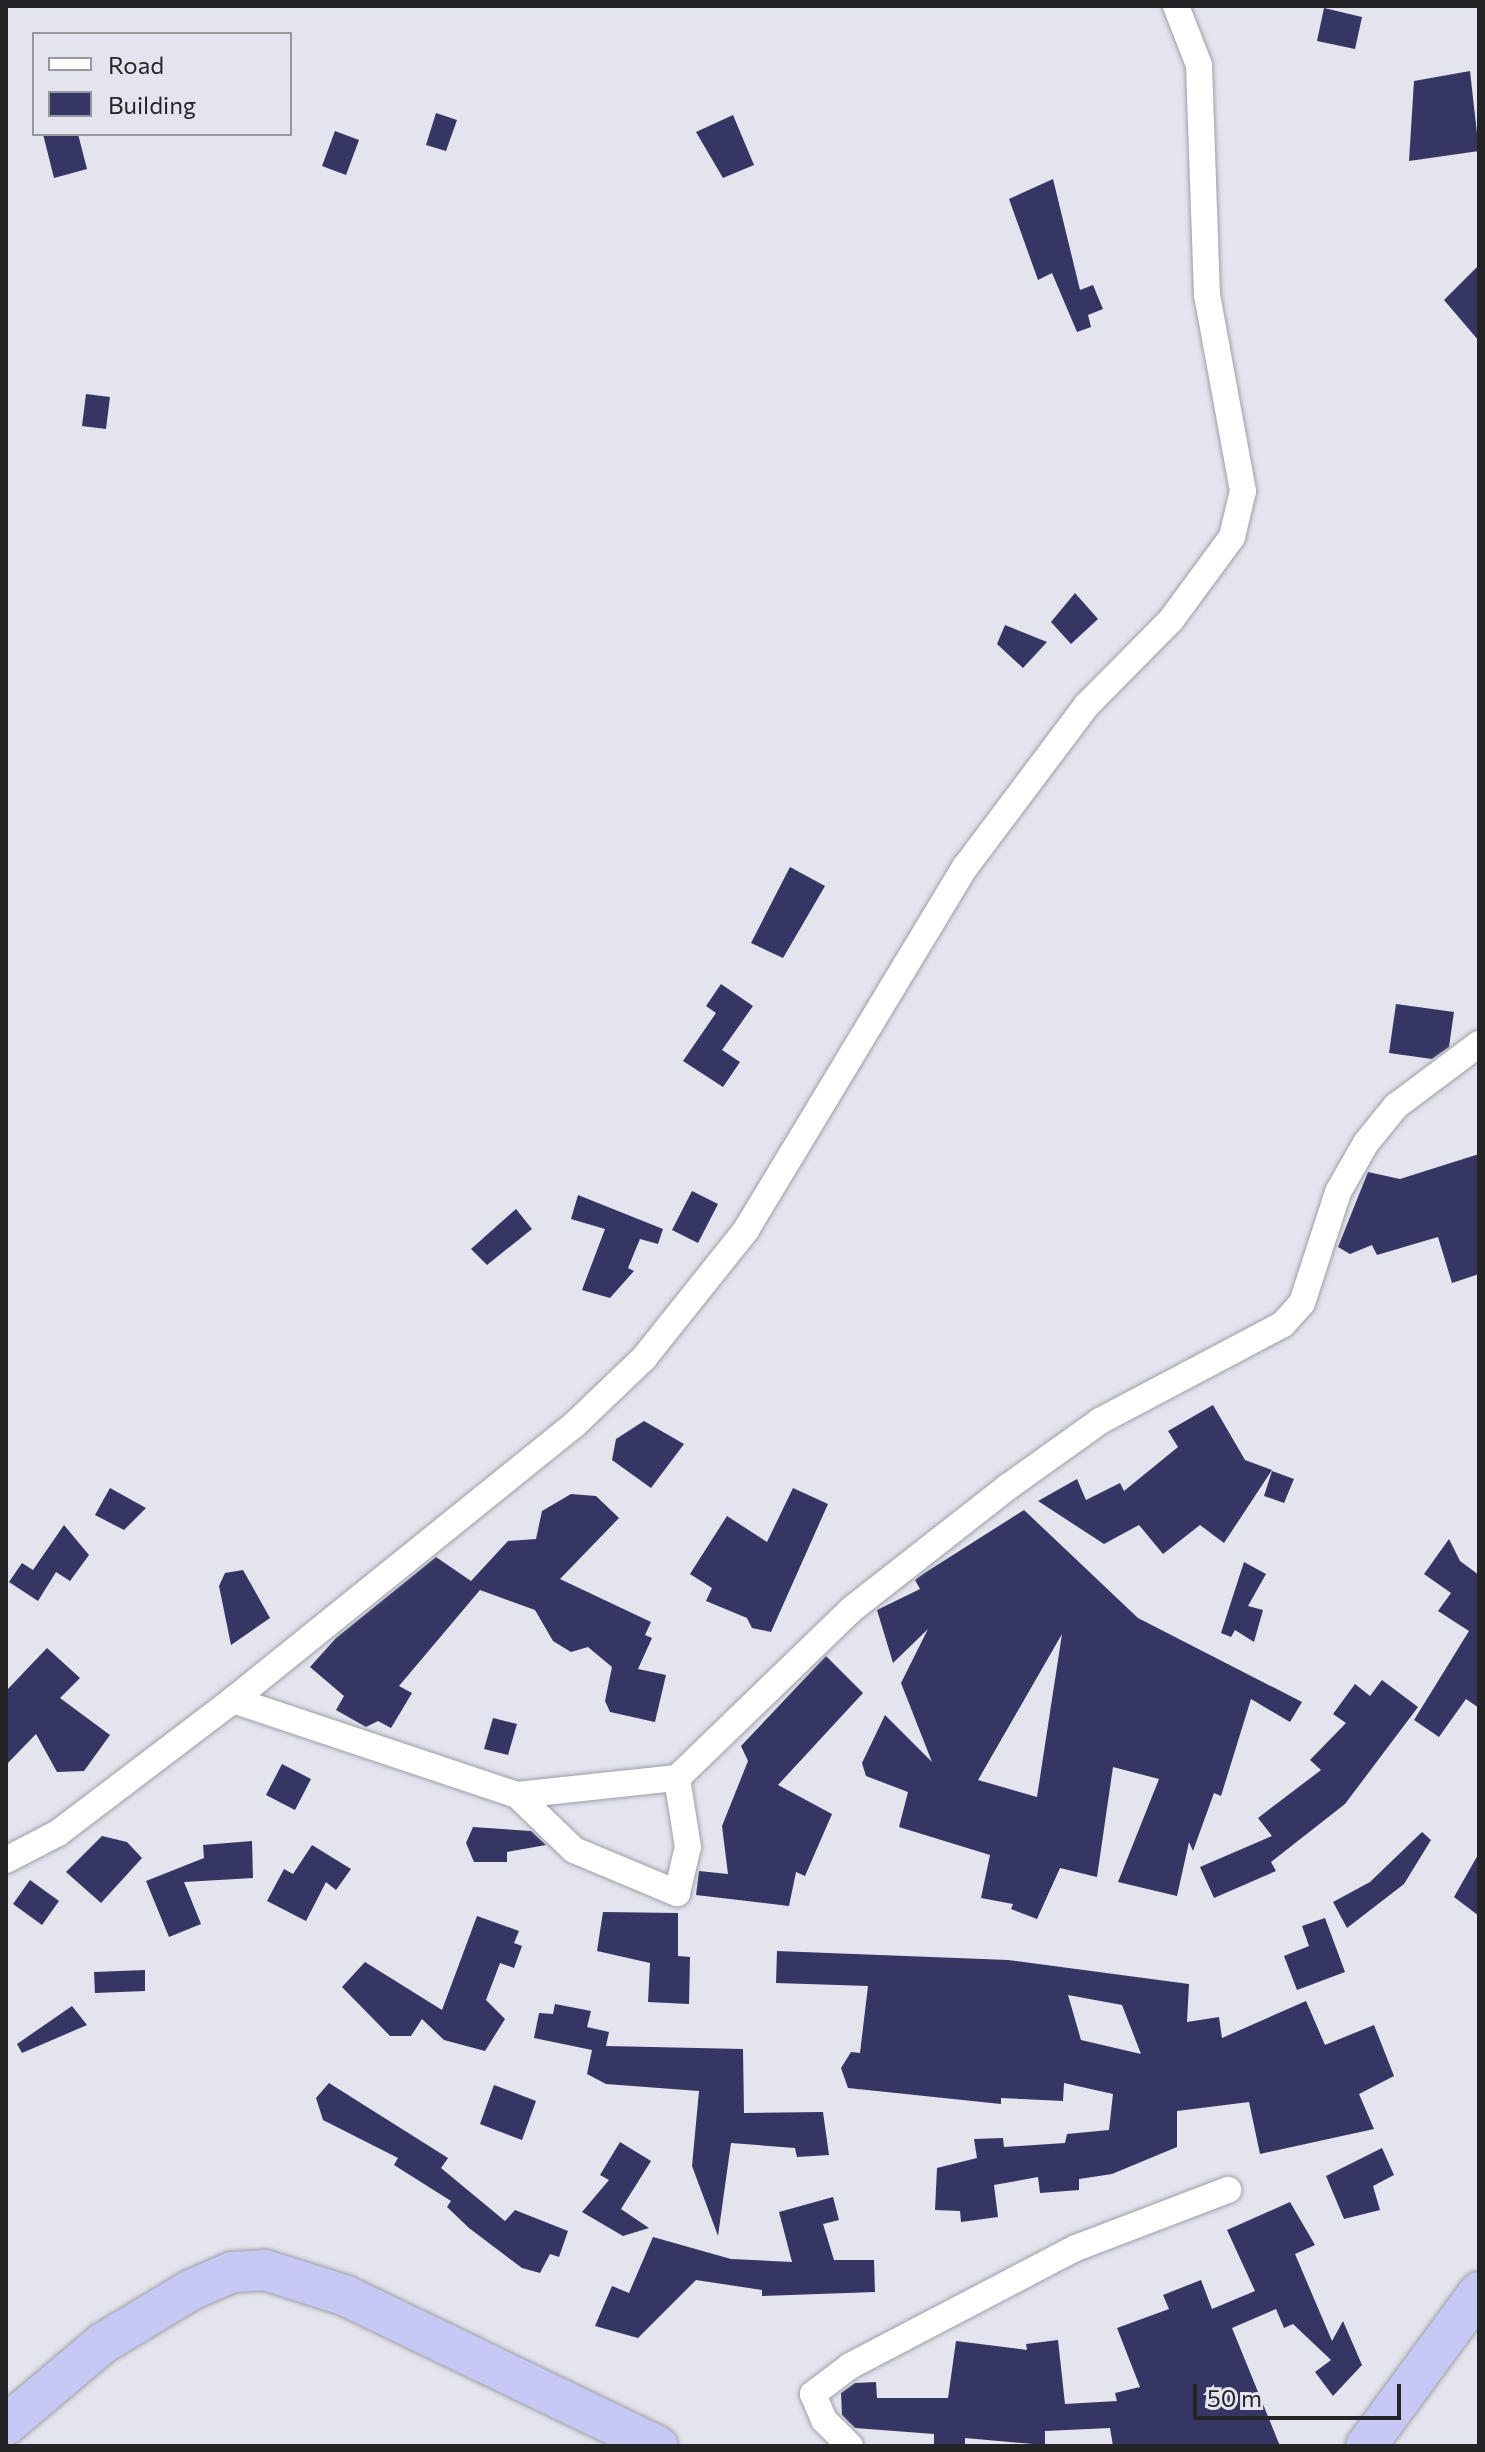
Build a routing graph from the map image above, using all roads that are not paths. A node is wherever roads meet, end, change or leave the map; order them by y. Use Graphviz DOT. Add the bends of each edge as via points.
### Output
graph roads {
  1 [pos="1176,6"];
  2 [pos="1479,1044"];
  3 [pos="233,1700"];
  4 [pos="677,1778"];
  5 [pos="517,1795"];
  6 [pos="6,1860"];
  7 [pos="1228,2190"];
  8 [pos="1479,2292"];
  9 [pos="6,2425"];
  10 [pos="658,2446"];
  11 [pos="850,2446"];
  12 [pos="1366,2446"];
  1 -- 3 [label="street" via="1199,65 1208,311 1243,491 1232,537 1171,620 1087,705 966,866 746,1230 644,1358 574,1425"];
  2 -- 4 [label="street" via="1396,1106 1366,1143 1338,1192 1302,1303 1283,1324 1100,1421 1009,1486 790,1664"];
  3 -- 5 [label="street"];
  3 -- 6 [label="street" via="58,1833"];
  4 -- 5 [label="street"];
  4 -- 5 [label="street" via="688,1847 677,1893 574,1850"];
  7 -- 11 [label="street" via="1076,2248 850,2366 813,2394 824,2420"];
  8 -- 12 [label="highway"];
  9 -- 10 [label="highway" via="103,2343 191,2290 232,2272 265,2270 344,2295"];
}
